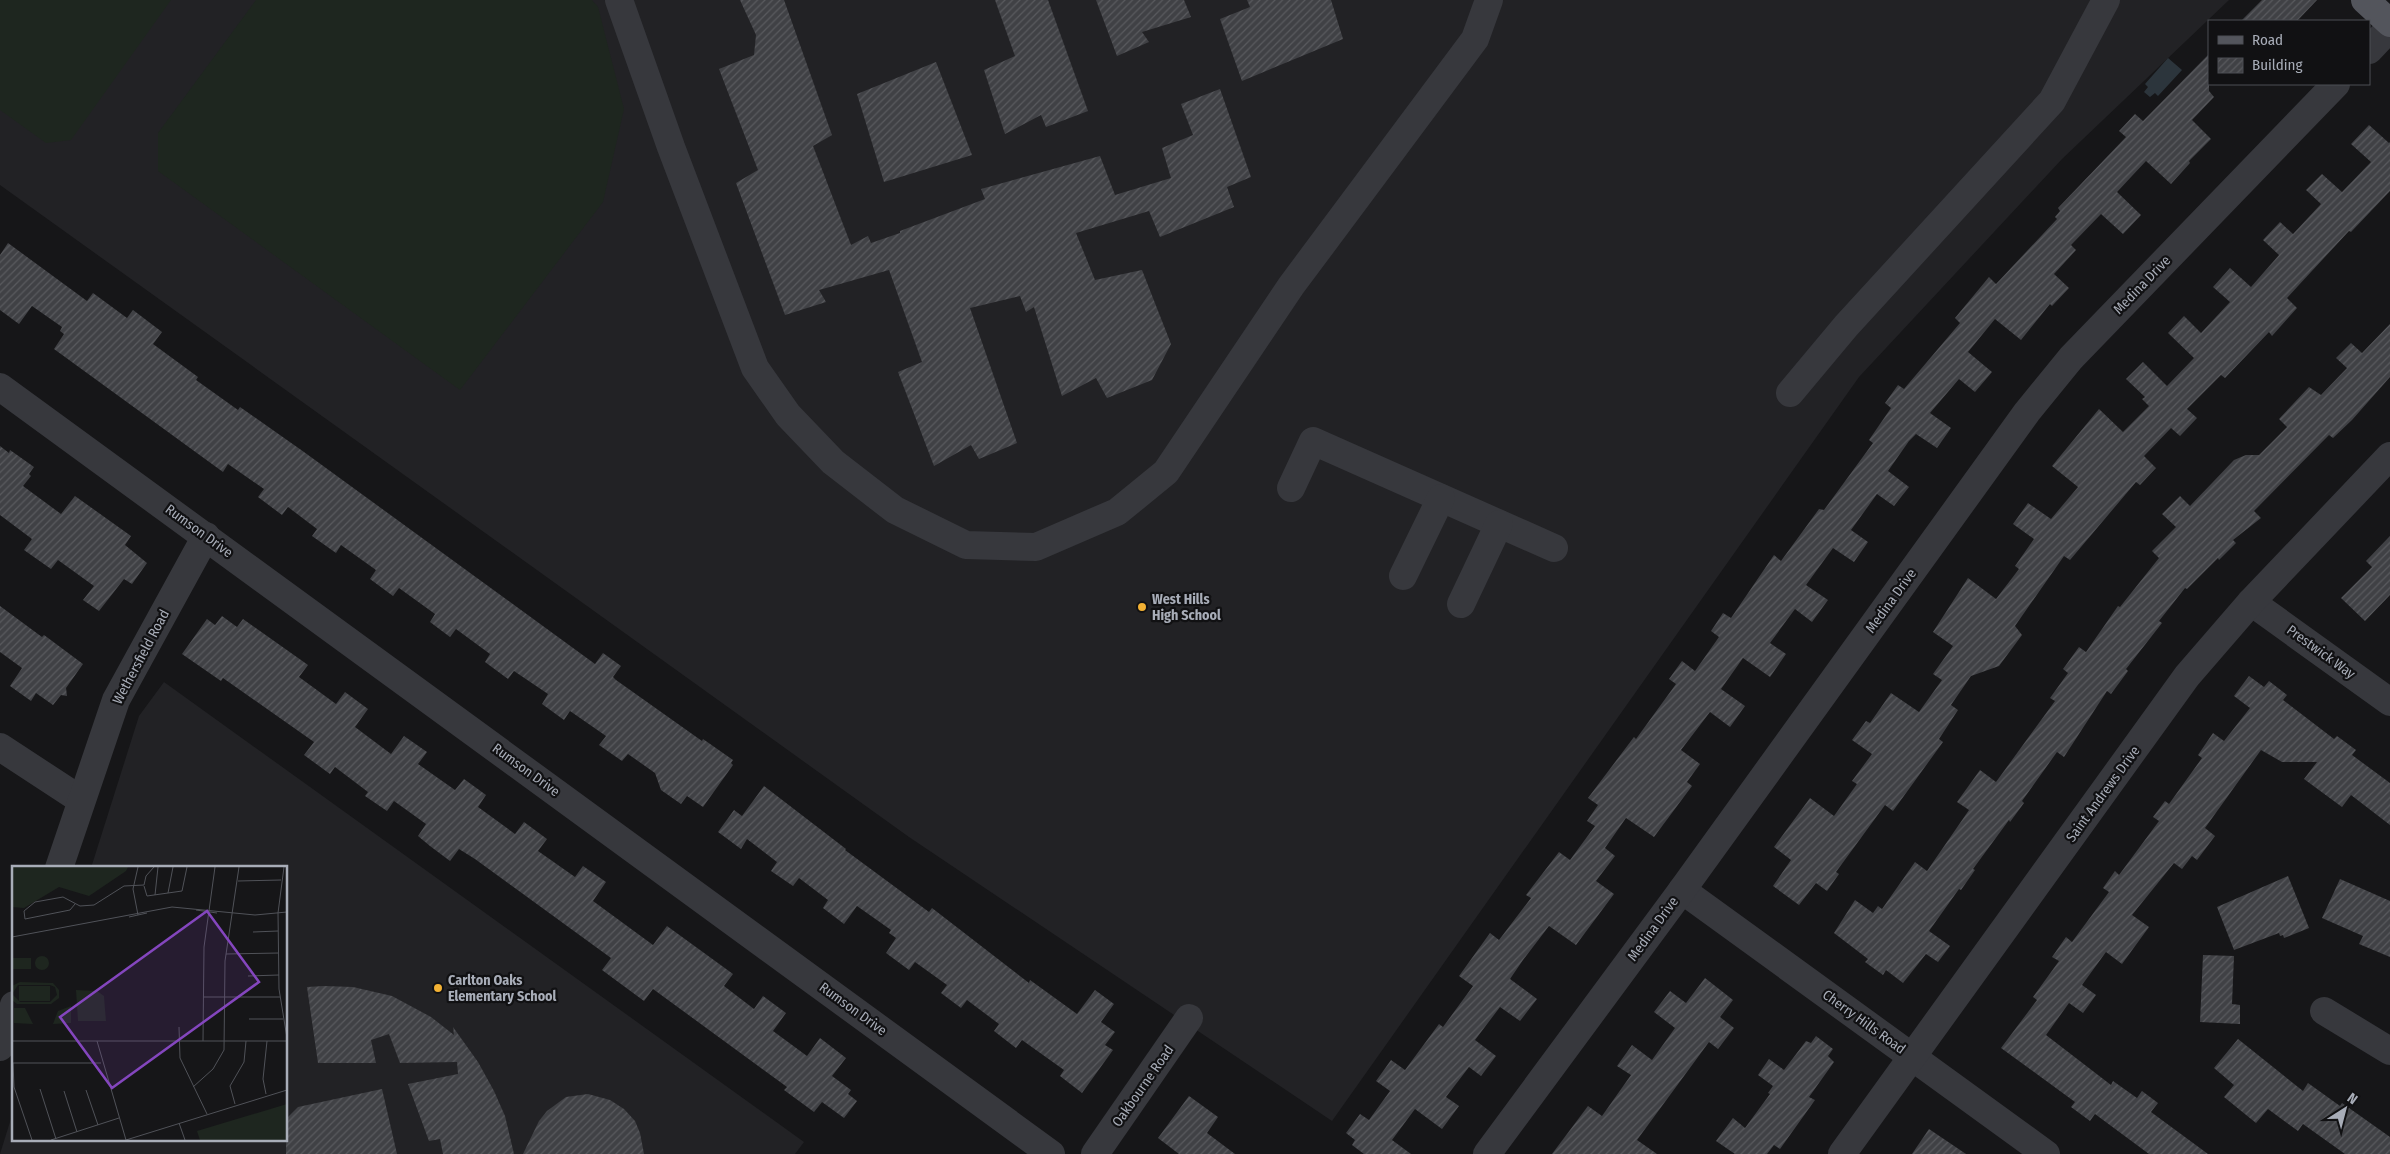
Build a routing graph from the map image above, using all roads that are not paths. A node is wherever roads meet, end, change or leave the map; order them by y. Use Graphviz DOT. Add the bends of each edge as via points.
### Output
graph roads {
  1 [pos="619,0"];
  2 [pos="1489,0"];
  3 [pos="2106,0"];
  4 [pos="2365,0"];
  5 [pos="2390,23"];
  6 [pos="2390,28"];
  7 [pos="2370,49"];
  8 [pos="2335,85"];
  9 [pos="0,387"];
  10 [pos="1790,393"];
  11 [pos="2390,456"];
  12 [pos="1291,488"];
  13 [pos="1441,498"];
  14 [pos="1498,524"];
  15 [pos="206,536"];
  16 [pos="1554,548"];
  17 [pos="1403,576"];
  18 [pos="2251,602"];
  19 [pos="1461,604"];
  20 [pos="2390,702"];
  21 [pos="0,747"];
  22 [pos="81,800"];
  23 [pos="60,866"];
  24 [pos="1682,890"];
  25 [pos="12,1011"];
  26 [pos="2324,1011"];
  27 [pos="1189,1018"];
  28 [pos="0,1047"];
  29 [pos="2390,1051"];
  30 [pos="1913,1057"];
  31 [pos="1051,1154"];
  32 [pos="1095,1154"];
  33 [pos="1488,1154"];
  34 [pos="1842,1154"];
  35 [pos="2046,1154"];
  1 -- 2 [label="street" via="755,368 788,415 833,462 895,510 966,545 1036,547 1117,512 1166,472 1291,286 1475,39"];
  3 -- 10 [label="street" via="2052,101 1846,326"];
  4 -- 5 [label="main road"];
  6 -- 7 [label="street"];
  8 -- 24 [label="street, Medina Drive" via="2071,358"];
  9 -- 15 [label="street, Rumson Drive"];
  11 -- 18 [label="street, Saint Andrews Drive"];
  12 -- 13 [label="street" via="1313,441"];
  13 -- 14 [label="street"];
  13 -- 17 [label="street"];
  14 -- 16 [label="street"];
  14 -- 19 [label="street"];
  15 -- 22 [label="street, Wethersfield Road" via="116,700"];
  15 -- 31 [label="street, Rumson Drive"];
  18 -- 20 [label="street, Prestwick Way"];
  18 -- 30 [label="street, Saint Andrews Drive" via="2187,676"];
  21 -- 22 [label="street"];
  22 -- 23 [label="street, Wethersfield Road"];
  24 -- 30 [label="street, Cherry Hills Road"];
  24 -- 33 [label="street, Medina Drive"];
  25 -- 28 [label="street"];
  26 -- 29 [label="street"];
  27 -- 32 [label="street, Oakbourne Road"];
  30 -- 34 [label="street, Saint Andrews Drive"];
  30 -- 35 [label="street, Cherry Hills Road"];
}
